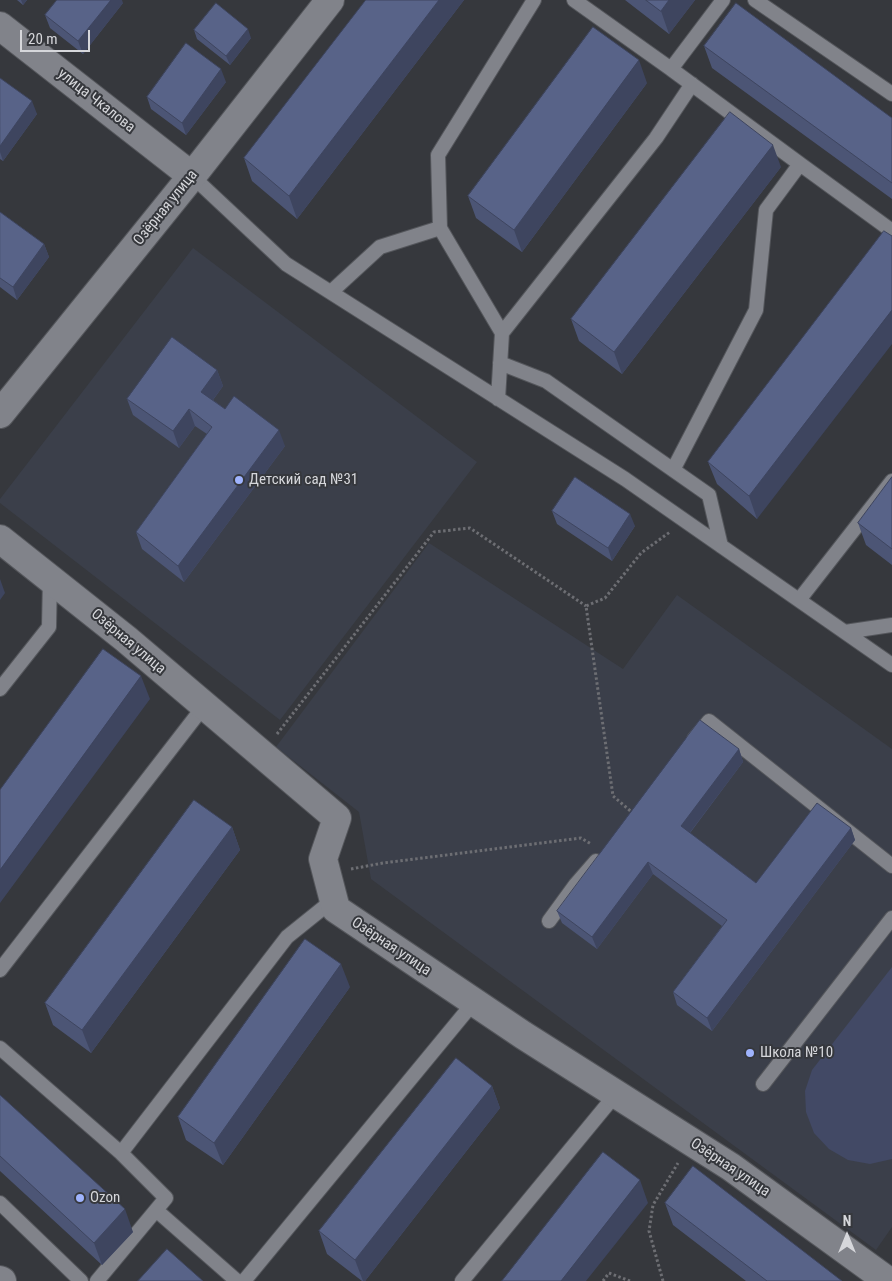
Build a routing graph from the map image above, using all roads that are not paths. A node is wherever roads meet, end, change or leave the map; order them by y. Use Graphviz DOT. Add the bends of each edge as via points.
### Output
graph roads {
  1 [pos="330,0"];
  2 [pos="534,0"];
  3 [pos="574,0"];
  4 [pos="723,0"];
  5 [pos="755,0"];
  6 [pos="0,26"];
  7 [pos="671,69"];
  8 [pos="692,84"];
  9 [pos="892,94"];
  10 [pos="800,164"];
  11 [pos="192,176"];
  12 [pos="440,228"];
  13 [pos="892,231"];
  14 [pos="331,292"];
  15 [pos="502,333"];
  16 [pos="500,363"];
  17 [pos="498,399"];
  18 [pos="0,414"];
  19 [pos="673,470"];
  20 [pos="892,481"];
  21 [pos="0,539"];
  22 [pos="721,546"];
  23 [pos="50,578"];
  24 [pos="799,600"];
  25 [pos="892,625"];
  26 [pos="845,632"];
  27 [pos="892,665"];
  28 [pos="0,689"];
  29 [pos="204,706"];
  30 [pos="684,752"];
  31 [pos="603,854"];
  32 [pos="892,866"];
  33 [pos="334,900"];
  34 [pos="892,918"];
  35 [pos="549,922"];
  36 [pos="0,970"];
  37 [pos="474,1002"];
  38 [pos="0,1048"];
  39 [pos="763,1084"];
  40 [pos="616,1094"];
  41 [pos="121,1153"];
  42 [pos="0,1202"];
  43 [pos="156,1210"];
  44 [pos="81,1281"];
  45 [pos="97,1281"];
  46 [pos="236,1281"];
  47 [pos="244,1281"];
  48 [pos="462,1281"];
  49 [pos="888,1281"];
  1 -- 11 [label="street, Озёрная улица"];
  2 -- 12 [label="lane" via="438,155"];
  3 -- 7 [label="lane"];
  4 -- 7 [label="lane"];
  5 -- 9 [label="lane"];
  6 -- 11 [label="street, улица Чкалова"];
  7 -- 8 [label="lane"];
  8 -- 10 [label="lane"];
  8 -- 15 [label="lane" via="656,138"];
  10 -- 13 [label="lane"];
  10 -- 19 [label="lane" via="766,210 756,310"];
  11 -- 14 [label="lane" via="286,264"];
  11 -- 18 [label="street, Озёрная улица"];
  12 -- 14 [label="lane" via="380,247"];
  12 -- 15 [label="lane"];
  14 -- 17 [label="lane"];
  15 -- 16 [label="lane"];
  16 -- 17 [label="lane"];
  16 -- 19 [label="lane" via="546,381"];
  17 -- 22 [label="lane" via="625,479"];
  19 -- 22 [label="lane" via="709,495"];
  20 -- 24 [label="lane"];
  21 -- 23 [label="street, Озёрная улица"];
  22 -- 24 [label="lane"];
  23 -- 28 [label="lane" via="49,627"];
  23 -- 29 [label="street, Озёрная улица"];
  24 -- 26 [label="lane"];
  25 -- 26 [label="lane"];
  26 -- 27 [label="lane"];
  29 -- 33 [label="street, Озёрная улица" via="337,818 324,859"];
  29 -- 36 [label="lane"];
  30 -- 32 [label="lane" via="709,721"];
  31 -- 35 [label="lane"];
  33 -- 37 [label="street, Озёрная улица" via="336,909"];
  33 -- 41 [label="lane" via="287,937"];
  34 -- 39 [label="lane"];
  37 -- 40 [label="street, Озёрная улица"];
  37 -- 47 [label="lane"];
  38 -- 41 [label="lane"];
  40 -- 48 [label="lane"];
  40 -- 49 [label="street, Озёрная улица" via="731,1167"];
  41 -- 43 [label="lane" via="166,1198"];
  42 -- 44 [label="lane"];
  43 -- 45 [label="lane"];
  43 -- 46 [label="lane"];
}
